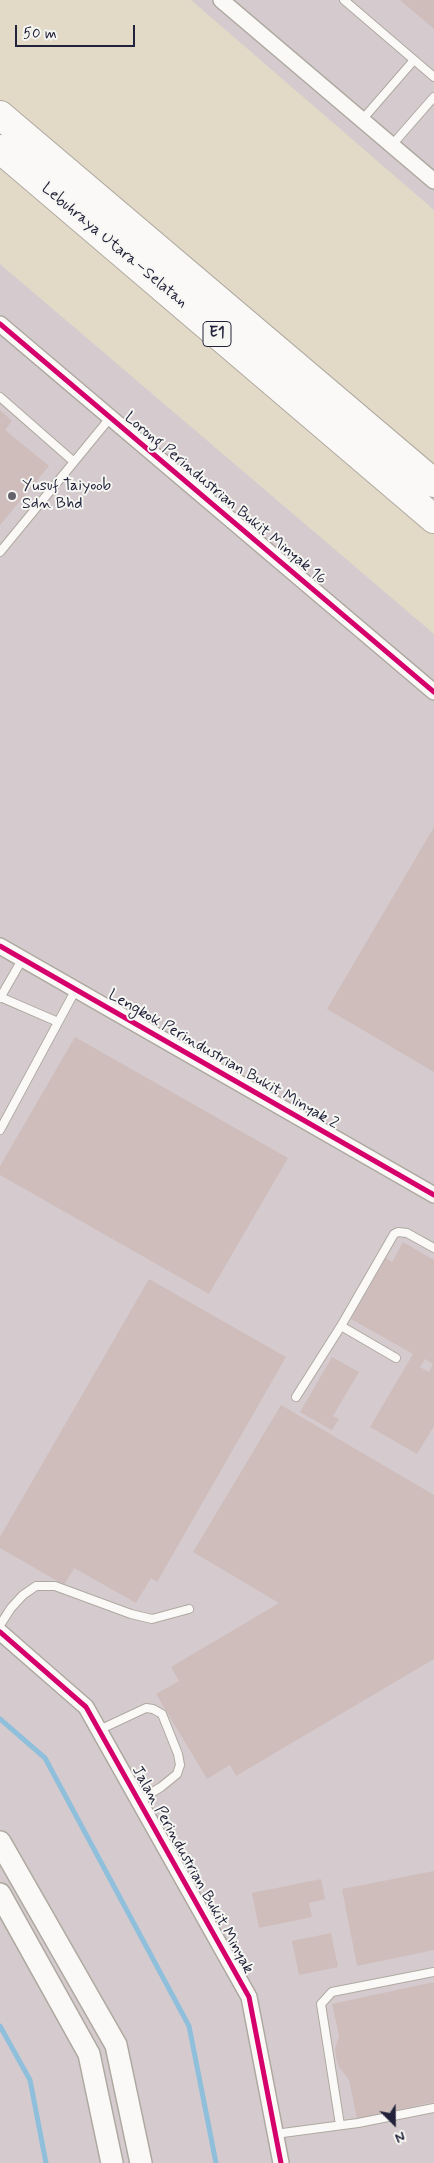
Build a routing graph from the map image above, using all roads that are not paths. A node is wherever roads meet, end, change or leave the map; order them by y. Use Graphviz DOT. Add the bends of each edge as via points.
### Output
graph roads {
  1 [pos="221,0"];
  2 [pos="344,0"];
  3 [pos="414,60"];
  4 [pos="434,77"];
  5 [pos="434,96"];
  6 [pos="0,115"];
  7 [pos="362,120"];
  8 [pos="392,145"];
  9 [pos="0,149"];
  10 [pos="434,181"];
  11 [pos="0,324"];
  12 [pos="0,396"];
  13 [pos="110,418"];
  14 [pos="73,461"];
  15 [pos="434,483"];
  16 [pos="434,519"];
  17 [pos="0,552"];
  18 [pos="434,692"];
  19 [pos="0,946"];
  20 [pos="23,958"];
  21 [pos="76,991"];
  22 [pos="0,997"];
  23 [pos="58,1022"];
  24 [pos="0,1130"];
  25 [pos="434,1194"];
  26 [pos="434,1248"];
  27 [pos="341,1326"];
  28 [pos="396,1358"];
  29 [pos="296,1397"];
  30 [pos="188,1609"];
  31 [pos="0,1625"];
  32 [pos="0,1632"];
  33 [pos="99,1730"];
  34 [pos="138,1801"];
  35 [pos="0,1842"];
  36 [pos="0,1894"];
  37 [pos="434,1972"];
  38 [pos="434,2108"];
  39 [pos="340,2125"];
  40 [pos="275,2134"];
  41 [pos="112,2163"];
  42 [pos="142,2163"];
  43 [pos="281,2163"];
  1 -- 7 [label="street"];
  2 -- 3 [label="lane"];
  3 -- 4 [label="lane"];
  3 -- 7 [label="lane"];
  5 -- 8 [label="lane"];
  6 -- 15 [label="highway, Lebuhraya Utara–Selatan / E1"];
  7 -- 8 [label="street"];
  8 -- 10 [label="street"];
  9 -- 16 [label="highway, Lebuhraya Utara–Selatan / E1"];
  11 -- 13 [label="street, Lorong Perindustrian Bukit Minyak 16"];
  12 -- 14 [label="lane"];
  13 -- 14 [label="lane"];
  13 -- 18 [label="street, Lorong Perindustrian Bukit Minyak 16"];
  14 -- 17 [label="lane"];
  19 -- 20 [label="street, Lengkok Perindustrian Bukit Minyak 2"];
  20 -- 21 [label="street, Lengkok Perindustrian Bukit Minyak 2"];
  20 -- 22 [label="lane"];
  21 -- 23 [label="lane"];
  21 -- 25 [label="street, Lengkok Perindustrian Bukit Minyak 2"];
  22 -- 23 [label="lane"];
  23 -- 24 [label="lane"];
  26 -- 27 [label="lane" via="407,1233 394,1234"];
  27 -- 28 [label="lane"];
  27 -- 29 [label="lane"];
  30 -- 31 [label="lane" via="152,1619 55,1586 36,1586 11,1608"];
  32 -- 33 [label="street, Jalan Perindustrian Bukit Minyak" via="86,1707"];
  33 -- 34 [label="street, Jalan Perindustrian Bukit Minyak"];
  33 -- 34 [label="lane" via="146,1708 162,1714 180,1765 177,1774"];
  34 -- 40 [label="street, Jalan Perindustrian Bukit Minyak" via="249,1997"];
  35 -- 42 [label="main road" via="116,2045"];
  36 -- 41 [label="main road" via="89,2054"];
  37 -- 39 [label="lane" via="332,1992 321,2004"];
  38 -- 39 [label="lane"];
  39 -- 40 [label="lane"];
  40 -- 43 [label="street, Jalan Perindustrian Bukit Minyak"];
}
